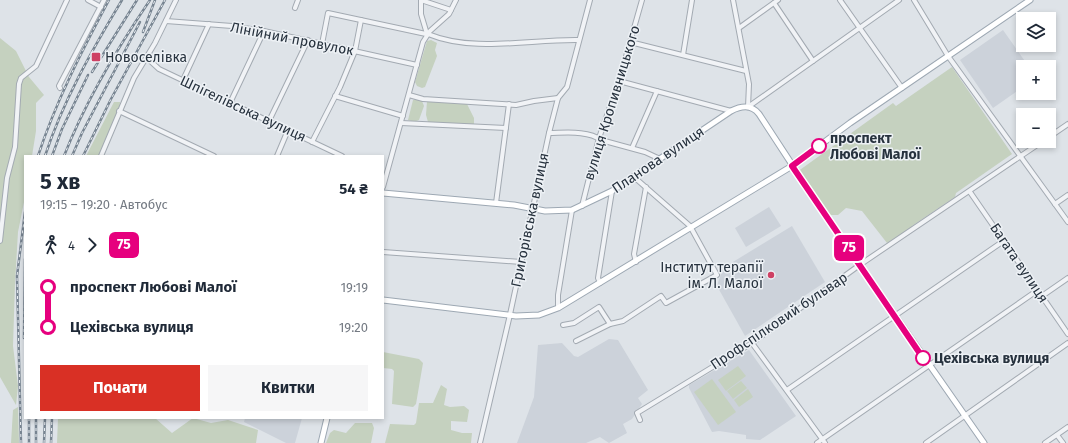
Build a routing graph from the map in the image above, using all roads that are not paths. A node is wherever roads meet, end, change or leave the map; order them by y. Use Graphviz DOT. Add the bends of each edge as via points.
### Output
graph roads {
  1 [pos="67,0"];
  2 [pos="88,0"];
  3 [pos="104,0"];
  4 [pos="176,0"];
  5 [pos="298,0"];
  6 [pos="421,0"];
  7 [pos="456,0"];
  8 [pos="590,0"];
  9 [pos="642,0"];
  10 [pos="692,0"];
  11 [pos="733,0"];
  12 [pos="778,0"];
  13 [pos="840,0"];
  14 [pos="899,0"];
  15 [pos="914,0"];
  16 [pos="1030,0"];
  17 [pos="774,3"];
  18 [pos="100,7"];
  19 [pos="295,8"];
  20 [pos="451,10"];
  21 [pos="361,20"];
  22 [pos="166,21"];
  23 [pos="209,24"];
  24 [pos="738,28"];
  25 [pos="859,28"];
  26 [pos="264,31"];
  27 [pos="427,34"];
  28 [pos="308,40"];
  29 [pos="579,40"];
  30 [pos="630,42"];
  31 [pos="322,44"];
  32 [pos="355,51"];
  33 [pos="683,55"];
  34 [pos="948,56"];
  35 [pos="146,58"];
  36 [pos="813,61"];
  37 [pos="417,65"];
  38 [pos="746,71"];
  39 [pos="183,80"];
  40 [pos="619,81"];
  41 [pos="60,88"];
  42 [pos="902,88"];
  43 [pos="657,91"];
  44 [pos="336,96"];
  45 [pos="409,96"];
  46 [pos="558,98"];
  47 [pos="230,103"];
  48 [pos="509,104"];
  49 [pos="748,107"];
  50 [pos="120,111"];
  51 [pos="731,111"];
  52 [pos="403,116"];
  53 [pos="269,121"];
  54 [pos="401,123"];
  55 [pos="1068,124"];
  56 [pos="506,128"];
  57 [pos="288,130"];
  58 [pos="1056,132"];
  59 [pos="548,133"];
  60 [pos="599,138"];
  61 [pos="312,142"];
  62 [pos="632,148"];
  63 [pos="1033,148"];
  64 [pos="101,155"];
  65 [pos="212,155"];
  66 [pos="277,155"];
  67 [pos="340,155"];
  68 [pos="1021,156"];
  69 [pos="660,159"];
  70 [pos="792,166"];
  71 [pos="384,176"];
  72 [pos="634,177"];
  73 [pos="646,187"];
  74 [pos="612,191"];
  75 [pos="970,192"];
  76 [pos="384,193"];
  77 [pos="1068,195"];
  78 [pos="496,204"];
  79 [pos="1055,204"];
  80 [pos="582,206"];
  81 [pos="532,208"];
  82 [pos="572,210"];
  83 [pos="1068,222"];
  84 [pos="690,226"];
  85 [pos="1005,240"];
  86 [pos="0,241"];
  87 [pos="384,252"];
  88 [pos="521,262"];
  89 [pos="636,262"];
  90 [pos="861,264"];
  91 [pos="1068,278"];
  92 [pos="600,283"];
  93 [pos="1038,290"];
  94 [pos="1042,296"];
  95 [pos="384,300"];
  96 [pos="558,308"];
  97 [pos="510,315"];
  98 [pos="896,315"];
  99 [pos="610,324"];
  100 [pos="563,325"];
  101 [pos="1068,334"];
  102 [pos="576,341"];
  103 [pos="752,343"];
  104 [pos="1068,343"];
  105 [pos="928,366"];
  106 [pos="787,390"];
  107 [pos="964,416"];
  108 [pos="327,419"];
  109 [pos="640,420"];
  110 [pos="1068,427"];
  111 [pos="1057,434"];
  112 [pos="824,441"];
  113 [pos="321,443"];
  114 [pos="480,443"];
  115 [pos="817,443"];
  116 [pos="926,443"];
  117 [pos="984,443"];
  118 [pos="1045,443"];
  119 [pos="1063,443"];
  1 -- 86 [label="street" via="36,66 21,78 19,84 15,146 7,178"];
  2 -- 18 [label="street"];
  3 -- 18 [label="street"];
  4 -- 22 [label="street"];
  5 -- 19 [label="street"];
  6 -- 20 [label="street"];
  6 -- 27 [label="street" via="421,14"];
  7 -- 20 [label="street"];
  8 -- 29 [label="street, Григорівська вулиця"];
  9 -- 30 [label="street, вулиця Кропивницького"];
  10 -- 33 [label="street"];
  11 -- 24 [label="street"];
  12 -- 17 [label="street"];
  13 -- 25 [label="street"];
  14 -- 25 [label="street, Планова вулиця"];
  15 -- 34 [label="street"];
  16 -- 34 [label="main road"];
  17 -- 24 [label="street"];
  17 -- 36 [label="street"];
  18 -- 41 [label="street"];
  20 -- 27 [label="street"];
  21 -- 27 [label="street"];
  21 -- 31 [label="street" via="328,13"];
  21 -- 32 [label="street"];
  22 -- 23 [label="street, Лінійний провулок"];
  22 -- 35 [label="street"];
  23 -- 26 [label="street, Лінійний провулок"];
  23 -- 39 [label="street"];
  24 -- 38 [label="street"];
  25 -- 36 [label="street, Планова вулиця"];
  25 -- 42 [label="street"];
  26 -- 28 [label="street, Лінійний провулок"];
  26 -- 47 [label="street"];
  27 -- 29 [label="street" via="443,40 486,43"];
  27 -- 37 [label="street"];
  28 -- 31 [label="street, Лінійний провулок"];
  28 -- 53 [label="street"];
  29 -- 46 [label="street, Григорівська вулиця" via="567,87"];
  30 -- 33 [label="street"];
  30 -- 40 [label="street, вулиця Кропивницького"];
  31 -- 32 [label="street, Лінійний провулок"];
  32 -- 37 [label="street, Лінійний провулок"];
  32 -- 44 [label="street"];
  33 -- 38 [label="street"];
  34 -- 42 [label="main road"];
  34 -- 68 [label="street"];
  35 -- 39 [label="street, Шпігелівська вулиця" via="159,69"];
  35 -- 50 [label="street"];
  36 -- 49 [label="street, Планова вулиця"];
  37 -- 45 [label="street"];
  38 -- 49 [label="street" via="749,84"];
  39 -- 47 [label="street, Шпігелівська вулиця"];
  40 -- 43 [label="street"];
  40 -- 60 [label="street, вулиця Кропивницького"];
  42 -- 70 [label="main road"];
  43 -- 51 [label="street"];
  43 -- 62 [label="street"];
  44 -- 52 [label="street"];
  44 -- 61 [label="street"];
  45 -- 48 [label="street"];
  45 -- 52 [label="street"];
  46 -- 48 [label="street"];
  46 -- 59 [label="street, Григорівська вулиця"];
  47 -- 53 [label="street, Шпігелівська вулиця"];
  48 -- 56 [label="street"];
  49 -- 51 [label="main road, Планова вулиця"];
  49 -- 70 [label="main road" via="755,109 759,114"];
  50 -- 64 [label="street"];
  50 -- 65 [label="street"];
  51 -- 69 [label="main road, Планова вулиця"];
  52 -- 54 [label="street"];
  53 -- 57 [label="street, Шпігелівська вулиця"];
  54 -- 56 [label="street"];
  54 -- 71 [label="street"];
  55 -- 58 [label="street"];
  56 -- 78 [label="street"];
  57 -- 61 [label="street, Шпігелівська вулиця"];
  57 -- 66 [label="street"];
  59 -- 60 [label="street" via="576,133"];
  59 -- 81 [label="street, Григорівська вулиця"];
  60 -- 62 [label="street"];
  60 -- 80 [label="street, вулиця Кропивницького"];
  61 -- 67 [label="street, Шпігелівська вулиця"];
  62 -- 69 [label="street"];
  63 -- 68 [label="street, Профспілковий бульвар"];
  68 -- 75 [label="street, Профспілковий бульвар"];
  68 -- 79 [label="street"];
  69 -- 72 [label="main road, Планова вулиця"];
  70 -- 84 [label="main road"];
  70 -- 90 [label="main road"];
  72 -- 73 [label="street"];
  72 -- 74 [label="main road, Планова вулиця"];
  73 -- 84 [label="street"];
  73 -- 89 [label="street" via="634,254"];
  74 -- 80 [label="main road, Планова вулиця"];
  74 -- 92 [label="street" via="598,278"];
  75 -- 85 [label="street, Багата вулиця"];
  75 -- 90 [label="street, Профспілковий бульвар"];
  76 -- 78 [label="main road, Планова вулиця"];
  77 -- 79 [label="street"];
  78 -- 81 [label="main road, Планова вулиця"];
  79 -- 83 [label="street"];
  80 -- 82 [label="main road, Планова вулиця"];
  81 -- 82 [label="main road, Планова вулиця" via="545,211"];
  81 -- 88 [label="street, Григорівська вулиця"];
  82 -- 96 [label="street"];
  84 -- 89 [label="main road"];
  84 -- 99 [label="street" via="717,275 666,304 662,296 623,321"];
  85 -- 93 [label="street, Багата вулиця"];
  85 -- 98 [label="street"];
  87 -- 88 [label="street"];
  88 -- 97 [label="street, Григорівська вулиця"];
  89 -- 92 [label="main road"];
  90 -- 98 [label="main road"];
  90 -- 103 [label="street, Профспілковий бульвар"];
  91 -- 94 [label="street"];
  92 -- 96 [label="main road"];
  93 -- 94 [label="street, Багата вулиця"];
  93 -- 105 [label="street"];
  94 -- 101 [label="street, Багата вулиця"];
  95 -- 97 [label="main road"];
  96 -- 97 [label="main road" via="539,314"];
  97 -- 114 [label="street, Григорівська вулиця"];
  98 -- 105 [label="main road"];
  98 -- 106 [label="street"];
  99 -- 100 [label="street" via="599,307 574,323"];
  99 -- 102 [label="street"];
  103 -- 106 [label="street"];
  103 -- 109 [label="street, Профспілковий бульвар" via="638,413"];
  104 -- 107 [label="street"];
  105 -- 107 [label="main road"];
  105 -- 112 [label="street"];
  106 -- 112 [label="street"];
  107 -- 116 [label="street"];
  107 -- 117 [label="main road"];
  108 -- 113 [label="main road"];
  110 -- 111 [label="street"];
  111 -- 118 [label="street"];
  111 -- 119 [label="street"];
  112 -- 115 [label="street"];
}
